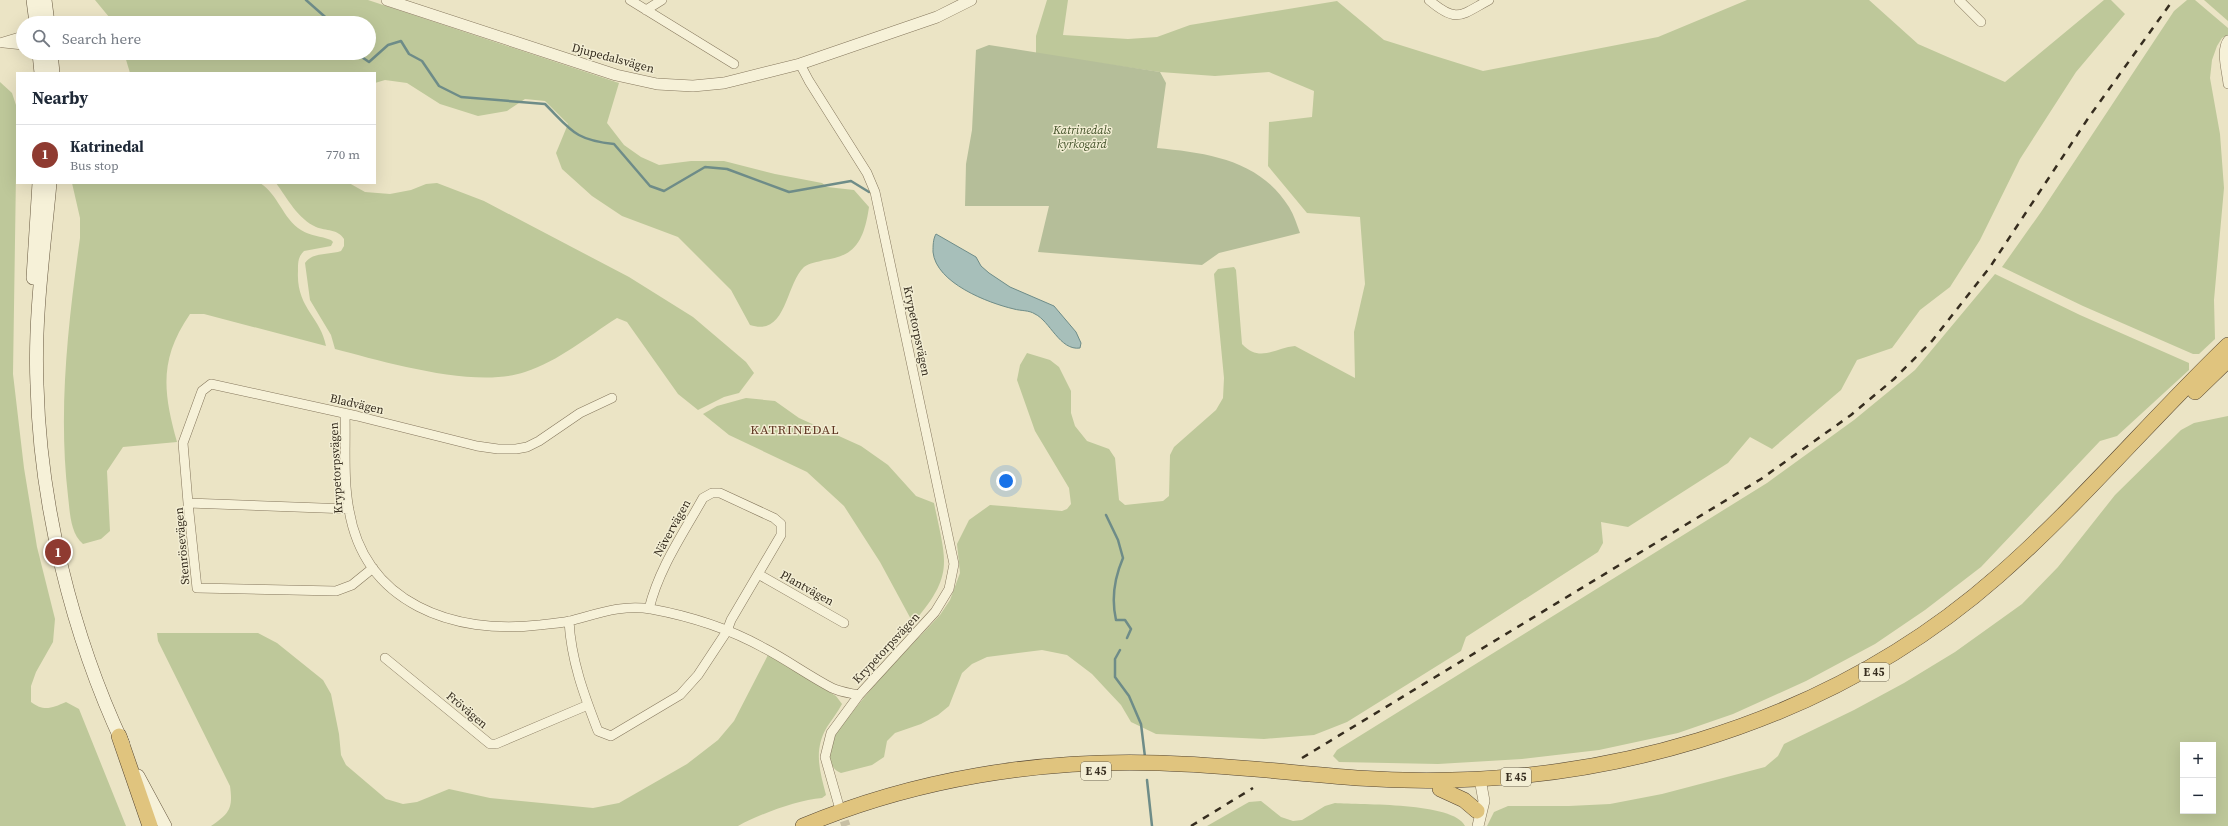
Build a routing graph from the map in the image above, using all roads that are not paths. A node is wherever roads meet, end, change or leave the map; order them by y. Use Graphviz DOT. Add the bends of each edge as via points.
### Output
graph roads {
  1 [pos="33,0"];
  2 [pos="45,0"];
  3 [pos="387,0"];
  4 [pos="630,0"];
  5 [pos="662,0"];
  6 [pos="971,0"];
  7 [pos="1429,0"];
  8 [pos="1489,0"];
  9 [pos="1959,0"];
  10 [pos="646,10"];
  11 [pos="35,16"];
  12 [pos="47,16"];
  13 [pos="1981,22"];
  14 [pos="16,38"];
  15 [pos="2227,42"];
  16 [pos="1,43"];
  17 [pos="16,44"];
  18 [pos="40,60"];
  19 [pos="52,60"];
  20 [pos="734,64"];
  21 [pos="800,64"];
  22 [pos="41,72"];
  23 [pos="53,72"];
  24 [pos="2228,84"];
  25 [pos="39,184"];
  26 [pos="50,184"];
  27 [pos="2228,345"];
  28 [pos="37,356"];
  29 [pos="2228,360"];
  30 [pos="612,398"];
  31 [pos="345,414"];
  32 [pos="188,502"];
  33 [pos="349,509"];
  34 [pos="373,568"];
  35 [pos="758,574"];
  36 [pos="650,609"];
  37 [pos="569,621"];
  38 [pos="844,623"];
  39 [pos="727,631"];
  40 [pos="385,658"];
  41 [pos="859,695"];
  42 [pos="588,705"];
  43 [pos="119,736"];
  44 [pos="1480,784"];
  45 [pos="1440,789"];
  46 [pos="839,806"];
  47 [pos="1478,818"];
  48 [pos="150,826"];
  49 [pos="164,826"];
  50 [pos="803,826"];
  51 [pos="825,826"];
  1 -- 11 [label="main road"];
  2 -- 12 [label="main road"];
  3 -- 21 [label="street, Djupedalsvägen" via="616,75 657,84 693,86 724,83"];
  4 -- 10 [label="street"];
  5 -- 10 [label="street"];
  6 -- 21 [label="street, Djupedalsvägen" via="937,17"];
  7 -- 8 [label="street" via="1441,10 1457,16"];
  9 -- 13 [label="street"];
  10 -- 20 [label="street"];
  14 -- 16 [label="street"];
  15 -- 24 [label="street"];
  16 -- 17 [label="street"];
  18 -- 22 [label="main road"];
  19 -- 23 [label="main road"];
  21 -- 41 [label="street, Krypetorpsvägen" via="867,172 875,192 954,564 949,589 935,612"];
  25 -- 28 [label="main road" via="33,288"];
  26 -- 28 [label="main road"];
  27 -- 44 [label="highway, E 45" via="2054,523 1996,578 1933,626 1860,672 1776,713 1688,744 1593,767"];
  28 -- 43 [label="main road" via="36,385 42,454 61,567 83,640"];
  29 -- 44 [label="highway, E 45" via="2055,534 2001,583 1938,632 1864,678 1779,720 1692,752 1596,777 1525,786"];
  30 -- 31 [label="street, Bladvägen" via="580,413 539,441 516,449 477,446"];
  31 -- 32 [label="street, Bladvägen" via="215,383 207,385 202,391 183,443"];
  31 -- 33 [label="street, Krypetorpsvägen"];
  32 -- 33 [label="street, Stenrösevägen"];
  32 -- 34 [label="street, Stenrösevägen" via="197,588 336,591 352,585"];
  33 -- 34 [label="street, Krypetorpsvägen" via="360,547"];
  34 -- 37 [label="street, Krypetorpsvägen" via="411,602 452,621 499,628"];
  35 -- 36 [label="street, Nävervägen" via="781,535 781,524 774,518 720,493 712,493 703,498 664,568 655,586"];
  35 -- 38 [label="street, Plantvägen"];
  35 -- 39 [label="street, Nävervägen"];
  36 -- 37 [label="street, Krypetorpsvägen" via="606,610"];
  36 -- 39 [label="street, Krypetorpsvägen"];
  37 -- 42 [label="street" via="570,646"];
  39 -- 41 [label="street, Krypetorpsvägen" via="766,649 834,689"];
  39 -- 42 [label="street, Nävervägen" via="698,675 680,695 611,736 598,731"];
  40 -- 42 [label="street, Frövägen" via="490,744 496,744"];
  41 -- 46 [label="street" via="837,723 826,749 826,765"];
  43 -- 48 [label="highway"];
  43 -- 49 [label="main road"];
  44 -- 45 [label="highway, E 45"];
  44 -- 47 [label="street" via="1484,801"];
  44 -- 50 [label="highway, E 45" via="1145,762 1081,764 963,778 866,803"];
  45 -- 47 [label="highway" via="1464,800"];
  45 -- 51 [label="highway, E 45" via="1388,789 1163,770 1076,772 964,786 869,810"];
}
